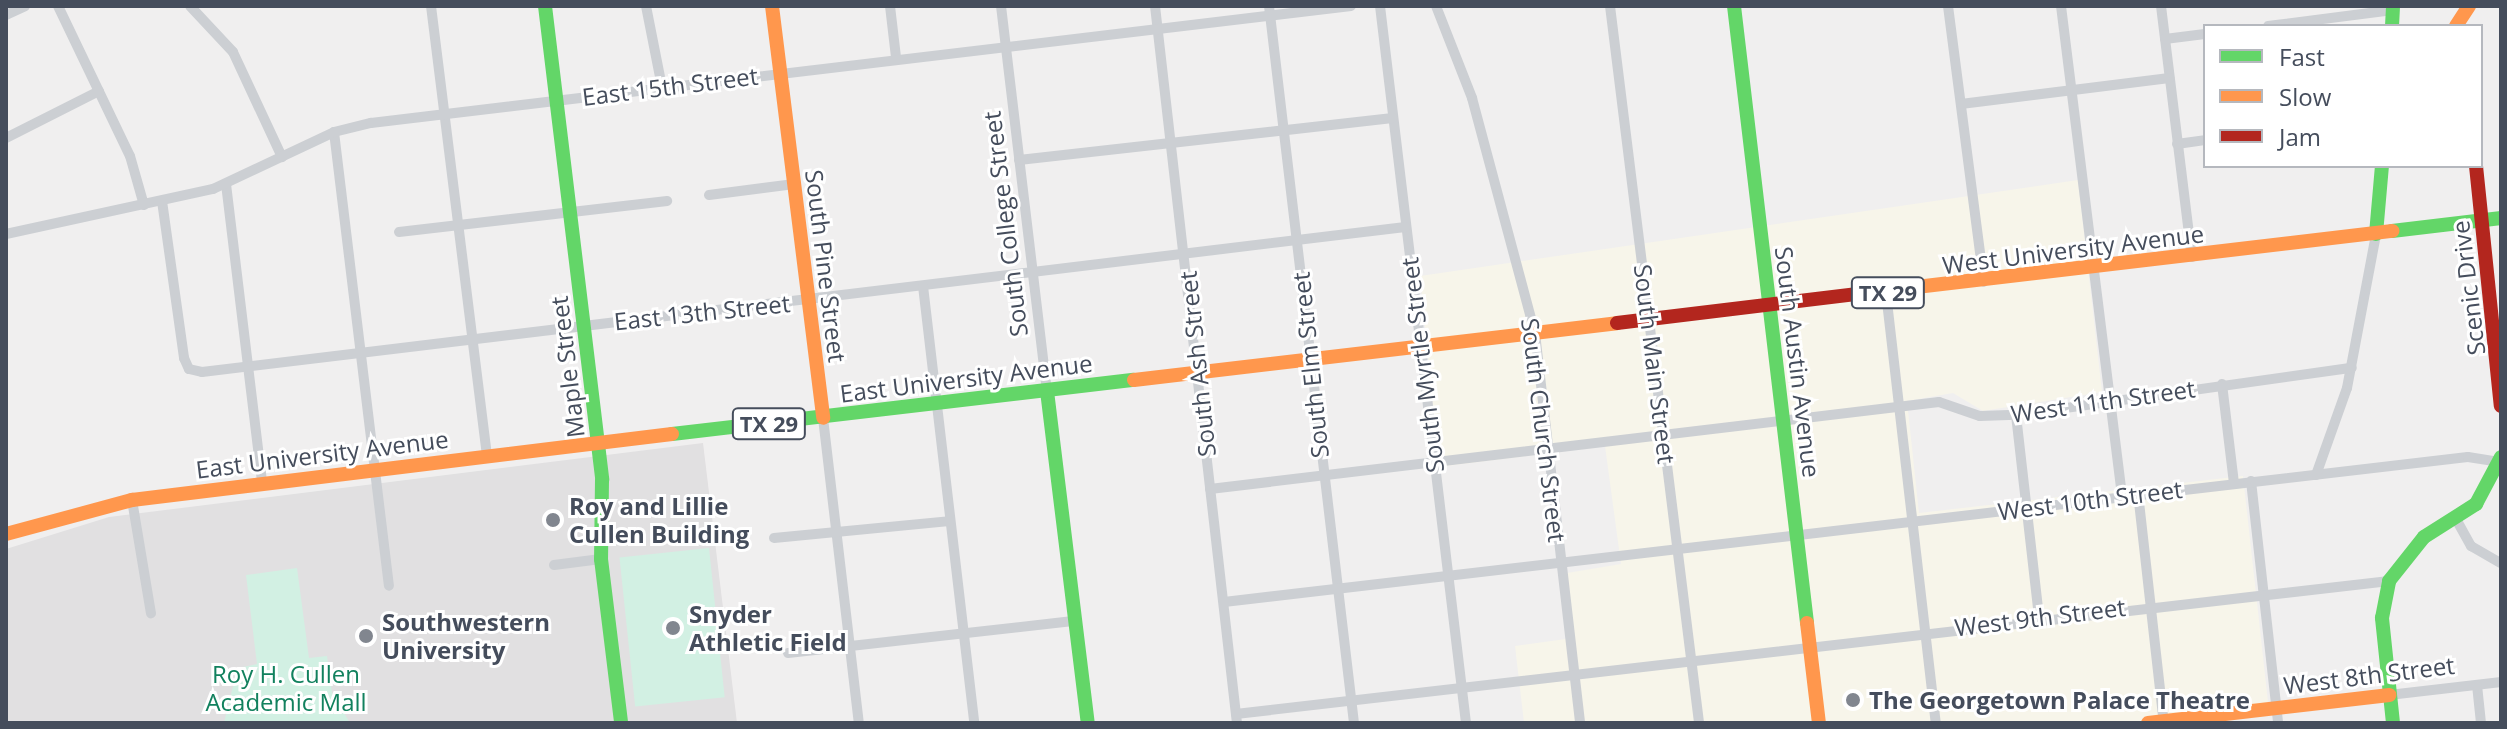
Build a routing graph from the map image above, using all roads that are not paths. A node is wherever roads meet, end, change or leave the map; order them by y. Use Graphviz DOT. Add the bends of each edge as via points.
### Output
graph roads {
  1 [pos="25,6"];
  2 [pos="58,6"];
  3 [pos="190,6"];
  4 [pos="431,6"];
  5 [pos="545,6"];
  6 [pos="646,6"];
  7 [pos="772,6"];
  8 [pos="890,6"];
  9 [pos="1001,6"];
  10 [pos="1155,6"];
  11 [pos="1351,6"];
  12 [pos="1380,6"];
  13 [pos="1436,6"];
  14 [pos="1610,6"];
  15 [pos="1734,6"];
  16 [pos="1948,6"];
  17 [pos="2061,6"];
  18 [pos="2161,6"];
  19 [pos="2469,6"];
  20 [pos="2393,8"];
  21 [pos="1269,11"];
  22 [pos="6,15"];
  23 [pos="2289,24"];
  24 [pos="2457,24"];
  25 [pos="1158,29"];
  26 [pos="2203,34"];
  27 [pos="2165,39"];
  28 [pos="1006,46"];
  29 [pos="896,57"];
  30 [pos="780,74"];
  31 [pos="2169,78"];
  32 [pos="662,87"];
  33 [pos="99,91"];
  34 [pos="2071,91"];
  35 [pos="556,100"];
  36 [pos="1961,104"];
  37 [pos="444,113"];
  38 [pos="1393,118"];
  39 [pos="1282,129"];
  40 [pos="334,132"];
  41 [pos="6,138"];
  42 [pos="2203,140"];
  43 [pos="1172,143"];
  44 [pos="2177,144"];
  45 [pos="282,157"];
  46 [pos="1019,160"];
  47 [pos="2382,168"];
  48 [pos="2476,168"];
  49 [pos="226,184"];
  50 [pos="794,184"];
  51 [pos="709,195"];
  52 [pos="162,201"];
  53 [pos="667,201"];
  54 [pos="144,205"];
  55 [pos="570,212"];
  56 [pos="2501,218"];
  57 [pos="2482,220"];
  58 [pos="457,225"];
  59 [pos="1405,227"];
  60 [pos="399,232"];
  61 [pos="6,234"];
  62 [pos="2376,234"];
  63 [pos="1295,240"];
  64 [pos="1186,254"];
  65 [pos="2192,257"];
  66 [pos="2090,269"];
  67 [pos="1032,272"];
  68 [pos="1984,282"];
  69 [pos="923,286"];
  70 [pos="1886,293"];
  71 [pos="808,300"];
  72 [pos="1769,307"];
  73 [pos="1649,321"];
  74 [pos="584,324"];
  75 [pos="1535,333"];
  76 [pos="472,340"];
  77 [pos="1419,346"];
  78 [pos="360,353"];
  79 [pos="1309,359"];
  80 [pos="247,367"];
  81 [pos="2352,368"];
  82 [pos="1197,371"];
  83 [pos="2222,384"];
  84 [pos="1047,391"];
  85 [pos="2110,399"];
  86 [pos="936,403"];
  87 [pos="2501,406"];
  88 [pos="1900,407"];
  89 [pos="2016,415"];
  90 [pos="823,418"];
  91 [pos="1783,420"];
  92 [pos="1665,435"];
  93 [pos="598,443"];
  94 [pos="1549,447"];
  95 [pos="487,457"];
  96 [pos="2501,461"];
  97 [pos="1434,462"];
  98 [pos="375,469"];
  99 [pos="2316,475"];
  100 [pos="1322,476"];
  101 [pos="2251,481"];
  102 [pos="262,483"];
  103 [pos="2234,483"];
  104 [pos="1210,489"];
  105 [pos="2138,493"];
  106 [pos="2122,495"];
  107 [pos="132,500"];
  108 [pos="2026,507"];
  109 [pos="2456,519"];
  110 [pos="949,521"];
  111 [pos="1913,521"];
  112 [pos="836,533"];
  113 [pos="1797,533"];
  114 [pos="6,534"];
  115 [pos="774,538"];
  116 [pos="1678,546"];
  117 [pos="601,559"];
  118 [pos="1561,562"];
  119 [pos="2501,563"];
  120 [pos="554,565"];
  121 [pos="1448,575"];
  122 [pos="2389,581"];
  123 [pos="389,586"];
  124 [pos="1337,588"];
  125 [pos="2263,590"];
  126 [pos="1224,602"];
  127 [pos="2151,603"];
  128 [pos="151,613"];
  129 [pos="2039,616"];
  130 [pos="1075,621"];
  131 [pos="1925,631"];
  132 [pos="962,633"];
  133 [pos="1810,645"];
  134 [pos="850,647"];
  135 [pos="788,653"];
  136 [pos="1692,661"];
  137 [pos="1575,673"];
  138 [pos="2501,682"];
  139 [pos="2477,685"];
  140 [pos="1461,686"];
  141 [pos="2389,695"];
  142 [pos="1351,698"];
  143 [pos="2278,716"];
  144 [pos="1237,718"];
  145 [pos="2164,722"];
  146 [pos="621,723"];
  147 [pos="859,723"];
  148 [pos="974,723"];
  149 [pos="1088,723"];
  150 [pos="1354,723"];
  151 [pos="1466,723"];
  152 [pos="1580,723"];
  153 [pos="1699,723"];
  154 [pos="1819,723"];
  155 [pos="1936,723"];
  156 [pos="2148,723"];
  157 [pos="2393,723"];
  158 [pos="2481,723"];
  1 -- 22 [label="street"];
  2 -- 33 [label="street"];
  3 -- 45 [label="street" via="233,52"];
  4 -- 37 [label="street"];
  5 -- 35 [label="main road, Maple Street"];
  6 -- 32 [label="street"];
  7 -- 30 [label="main road, South Pine Street"];
  8 -- 29 [label="street"];
  9 -- 28 [label="street, South College Street"];
  10 -- 25 [label="street, South Ash Street"];
  11 -- 21 [label="street, East 15th Street"];
  12 -- 38 [label="street, South Myrtle Street"];
  13 -- 75 [label="street, South Church Street" via="1472,98"];
  14 -- 73 [label="street, South Main Street"];
  15 -- 72 [label="main road, South Austin Avenue"];
  16 -- 36 [label="street"];
  17 -- 34 [label="street"];
  18 -- 27 [label="street"];
  19 -- 24 [label="main road"];
  20 -- 23 [label="street"];
  21 -- 25 [label="street, East 15th Street"];
  21 -- 39 [label="street, South Elm Street"];
  25 -- 28 [label="street, East 15th Street"];
  25 -- 43 [label="street, South Ash Street"];
  26 -- 27 [label="street"];
  27 -- 31 [label="street"];
  28 -- 29 [label="street, East 15th Street"];
  28 -- 46 [label="street, South College Street"];
  29 -- 30 [label="street, East 15th Street"];
  30 -- 32 [label="street, East 15th Street"];
  30 -- 50 [label="main road, South Pine Street"];
  31 -- 34 [label="street"];
  31 -- 44 [label="street"];
  32 -- 35 [label="street, East 15th Street"];
  33 -- 41 [label="street"];
  33 -- 54 [label="street"];
  34 -- 36 [label="street"];
  34 -- 66 [label="street"];
  35 -- 37 [label="street, East 15th Street"];
  35 -- 55 [label="main road, Maple Street"];
  36 -- 68 [label="street"];
  37 -- 40 [label="street, East 15th Street"];
  37 -- 58 [label="street"];
  38 -- 39 [label="street"];
  38 -- 59 [label="street, South Myrtle Street"];
  39 -- 43 [label="street"];
  39 -- 63 [label="street, South Elm Street"];
  40 -- 45 [label="street, East 15th Street"];
  40 -- 78 [label="street"];
  42 -- 44 [label="street"];
  43 -- 46 [label="street"];
  43 -- 64 [label="street, South Ash Street"];
  44 -- 65 [label="street"];
  45 -- 49 [label="street, East 15th Street"];
  46 -- 67 [label="street, South College Street"];
  47 -- 62 [label="main road"];
  48 -- 57 [label="main road, Scenic Drive"];
  49 -- 52 [label="street, East 15th Street"];
  49 -- 80 [label="street"];
  50 -- 51 [label="street"];
  50 -- 71 [label="main road, South Pine Street"];
  52 -- 54 [label="street, East 15th Street"];
  52 -- 80 [label="street, East 13th Street" via="189,369"];
  53 -- 55 [label="street"];
  54 -- 61 [label="street, East 15th Street"];
  55 -- 58 [label="street"];
  55 -- 74 [label="main road, Maple Street"];
  56 -- 57 [label="main road, West University Avenue / TX 29"];
  57 -- 62 [label="main road, West University Avenue / TX 29"];
  57 -- 87 [label="main road, Scenic Drive"];
  58 -- 60 [label="street"];
  58 -- 76 [label="street"];
  59 -- 63 [label="street, East 13th Street"];
  59 -- 77 [label="street, South Myrtle Street"];
  62 -- 65 [label="main road, West University Avenue / TX 29"];
  62 -- 81 [label="street"];
  63 -- 64 [label="street, East 13th Street"];
  63 -- 79 [label="street, South Elm Street"];
  64 -- 67 [label="street, East 13th Street"];
  64 -- 82 [label="street, South Ash Street"];
  65 -- 66 [label="main road, West University Avenue / TX 29"];
  66 -- 68 [label="main road, West University Avenue / TX 29"];
  66 -- 85 [label="street"];
  67 -- 69 [label="street, East 13th Street"];
  67 -- 84 [label="street, South College Street"];
  68 -- 70 [label="main road, West University Avenue / TX 29"];
  69 -- 71 [label="street, East 13th Street"];
  69 -- 86 [label="street"];
  70 -- 72 [label="main road, West University Avenue / TX 29"];
  70 -- 88 [label="street"];
  71 -- 74 [label="street, East 13th Street"];
  71 -- 90 [label="main road, South Pine Street"];
  72 -- 73 [label="main road, West University Avenue / TX 29"];
  72 -- 91 [label="main road, South Austin Avenue"];
  73 -- 75 [label="main road, East University Avenue / TX 29"];
  73 -- 92 [label="street, South Main Street"];
  74 -- 76 [label="street, East 13th Street"];
  74 -- 93 [label="main road, Maple Street"];
  75 -- 77 [label="main road, East University Avenue / TX 29"];
  75 -- 94 [label="street, South Church Street"];
  76 -- 78 [label="street, East 13th Street"];
  76 -- 95 [label="street"];
  77 -- 79 [label="main road, East University Avenue / TX 29"];
  77 -- 97 [label="street, South Myrtle Street"];
  78 -- 80 [label="street, East 13th Street"];
  78 -- 98 [label="street"];
  79 -- 82 [label="main road, East University Avenue / TX 29"];
  79 -- 100 [label="street, South Elm Street"];
  80 -- 102 [label="street"];
  81 -- 83 [label="street, West 11th Street"];
  81 -- 99 [label="street"];
  82 -- 84 [label="main road, East University Avenue / TX 29"];
  82 -- 104 [label="street, South Ash Street"];
  83 -- 85 [label="street, West 11th Street"];
  83 -- 103 [label="street"];
  84 -- 86 [label="main road, East University Avenue / TX 29"];
  84 -- 130 [label="main road, South College Street"];
  85 -- 89 [label="street, West 11th Street"];
  85 -- 106 [label="street"];
  86 -- 90 [label="main road, East University Avenue / TX 29"];
  86 -- 110 [label="street"];
  88 -- 89 [label="street, West 11th Street" via="1939,402 1980,416"];
  88 -- 91 [label="street, West 11th Street"];
  88 -- 111 [label="street"];
  89 -- 108 [label="street"];
  90 -- 93 [label="main road, East University Avenue / TX 29"];
  90 -- 112 [label="street, South Pine Street"];
  91 -- 92 [label="street, West 11th Street"];
  91 -- 113 [label="main road, South Austin Avenue"];
  92 -- 94 [label="street, West 11th Street"];
  92 -- 116 [label="street, South Main Street"];
  93 -- 95 [label="main road, East University Avenue / TX 29"];
  93 -- 117 [label="main road, Maple Street"];
  94 -- 97 [label="street, West 11th Street"];
  94 -- 118 [label="street, South Church Street"];
  95 -- 98 [label="main road, East University Avenue / TX 29"];
  96 -- 99 [label="street, West 10th Street" via="2468,457"];
  96 -- 109 [label="main road" via="2484,494"];
  97 -- 100 [label="street, West 11th Street"];
  97 -- 121 [label="street, South Myrtle Street"];
  98 -- 102 [label="main road, East University Avenue / TX 29"];
  98 -- 123 [label="street"];
  99 -- 101 [label="street, West 10th Street"];
  100 -- 104 [label="street, West 11th Street"];
  100 -- 124 [label="street, South Elm Street"];
  101 -- 103 [label="street, West 10th Street"];
  101 -- 125 [label="street"];
  102 -- 107 [label="main road, East University Avenue / TX 29"];
  103 -- 105 [label="street, West 10th Street"];
  104 -- 126 [label="street, South Ash Street"];
  105 -- 106 [label="street, West 10th Street"];
  105 -- 127 [label="street"];
  106 -- 108 [label="street, West 10th Street"];
  107 -- 114 [label="main road, East University Avenue / TX 29"];
  107 -- 128 [label="street"];
  108 -- 111 [label="street, West 10th Street"];
  108 -- 129 [label="street"];
  109 -- 119 [label="street" via="2471,546"];
  109 -- 122 [label="main road" via="2413,547"];
  110 -- 112 [label="street"];
  110 -- 132 [label="street"];
  111 -- 113 [label="street, West 10th Street"];
  111 -- 131 [label="street"];
  112 -- 115 [label="street"];
  112 -- 134 [label="street, South Pine Street"];
  113 -- 116 [label="street, West 10th Street"];
  113 -- 133 [label="main road, South Austin Avenue"];
  116 -- 118 [label="street, West 10th Street"];
  116 -- 136 [label="street, South Main Street"];
  117 -- 120 [label="street"];
  117 -- 146 [label="main road, Maple Street"];
  118 -- 121 [label="street, West 10th Street"];
  118 -- 137 [label="street, South Church Street"];
  121 -- 124 [label="street, West 10th Street"];
  121 -- 140 [label="street, South Myrtle Street"];
  122 -- 125 [label="street, West 9th Street"];
  122 -- 141 [label="main road" via="2382,618"];
  124 -- 126 [label="street, West 10th Street"];
  124 -- 142 [label="street, South Elm Street"];
  125 -- 127 [label="street, West 9th Street"];
  125 -- 143 [label="street"];
  126 -- 144 [label="street, South Ash Street"];
  127 -- 129 [label="street, West 9th Street"];
  127 -- 145 [label="street"];
  129 -- 131 [label="street, West 9th Street"];
  130 -- 132 [label="street"];
  130 -- 149 [label="main road, South College Street"];
  131 -- 133 [label="street, West 9th Street"];
  131 -- 155 [label="street"];
  132 -- 134 [label="street"];
  132 -- 148 [label="street"];
  133 -- 136 [label="street, West 9th Street"];
  133 -- 154 [label="main road, South Austin Avenue"];
  134 -- 135 [label="street"];
  134 -- 147 [label="street, South Pine Street"];
  136 -- 137 [label="street, West 9th Street"];
  136 -- 153 [label="street, South Main Street"];
  137 -- 140 [label="street, West 9th Street"];
  137 -- 152 [label="street, South Church Street"];
  138 -- 139 [label="street, West 8th Street"];
  139 -- 141 [label="street, West 8th Street"];
  139 -- 158 [label="street"];
  140 -- 142 [label="street, West 9th Street"];
  140 -- 151 [label="street, South Myrtle Street"];
  141 -- 143 [label="main road, West 8th Street"];
  141 -- 157 [label="main road"];
  142 -- 144 [label="street, West 9th Street"];
  142 -- 150 [label="street, South Elm Street"];
  143 -- 145 [label="main road, West 8th Street"];
  145 -- 156 [label="main road, West 8th Street"];
}
